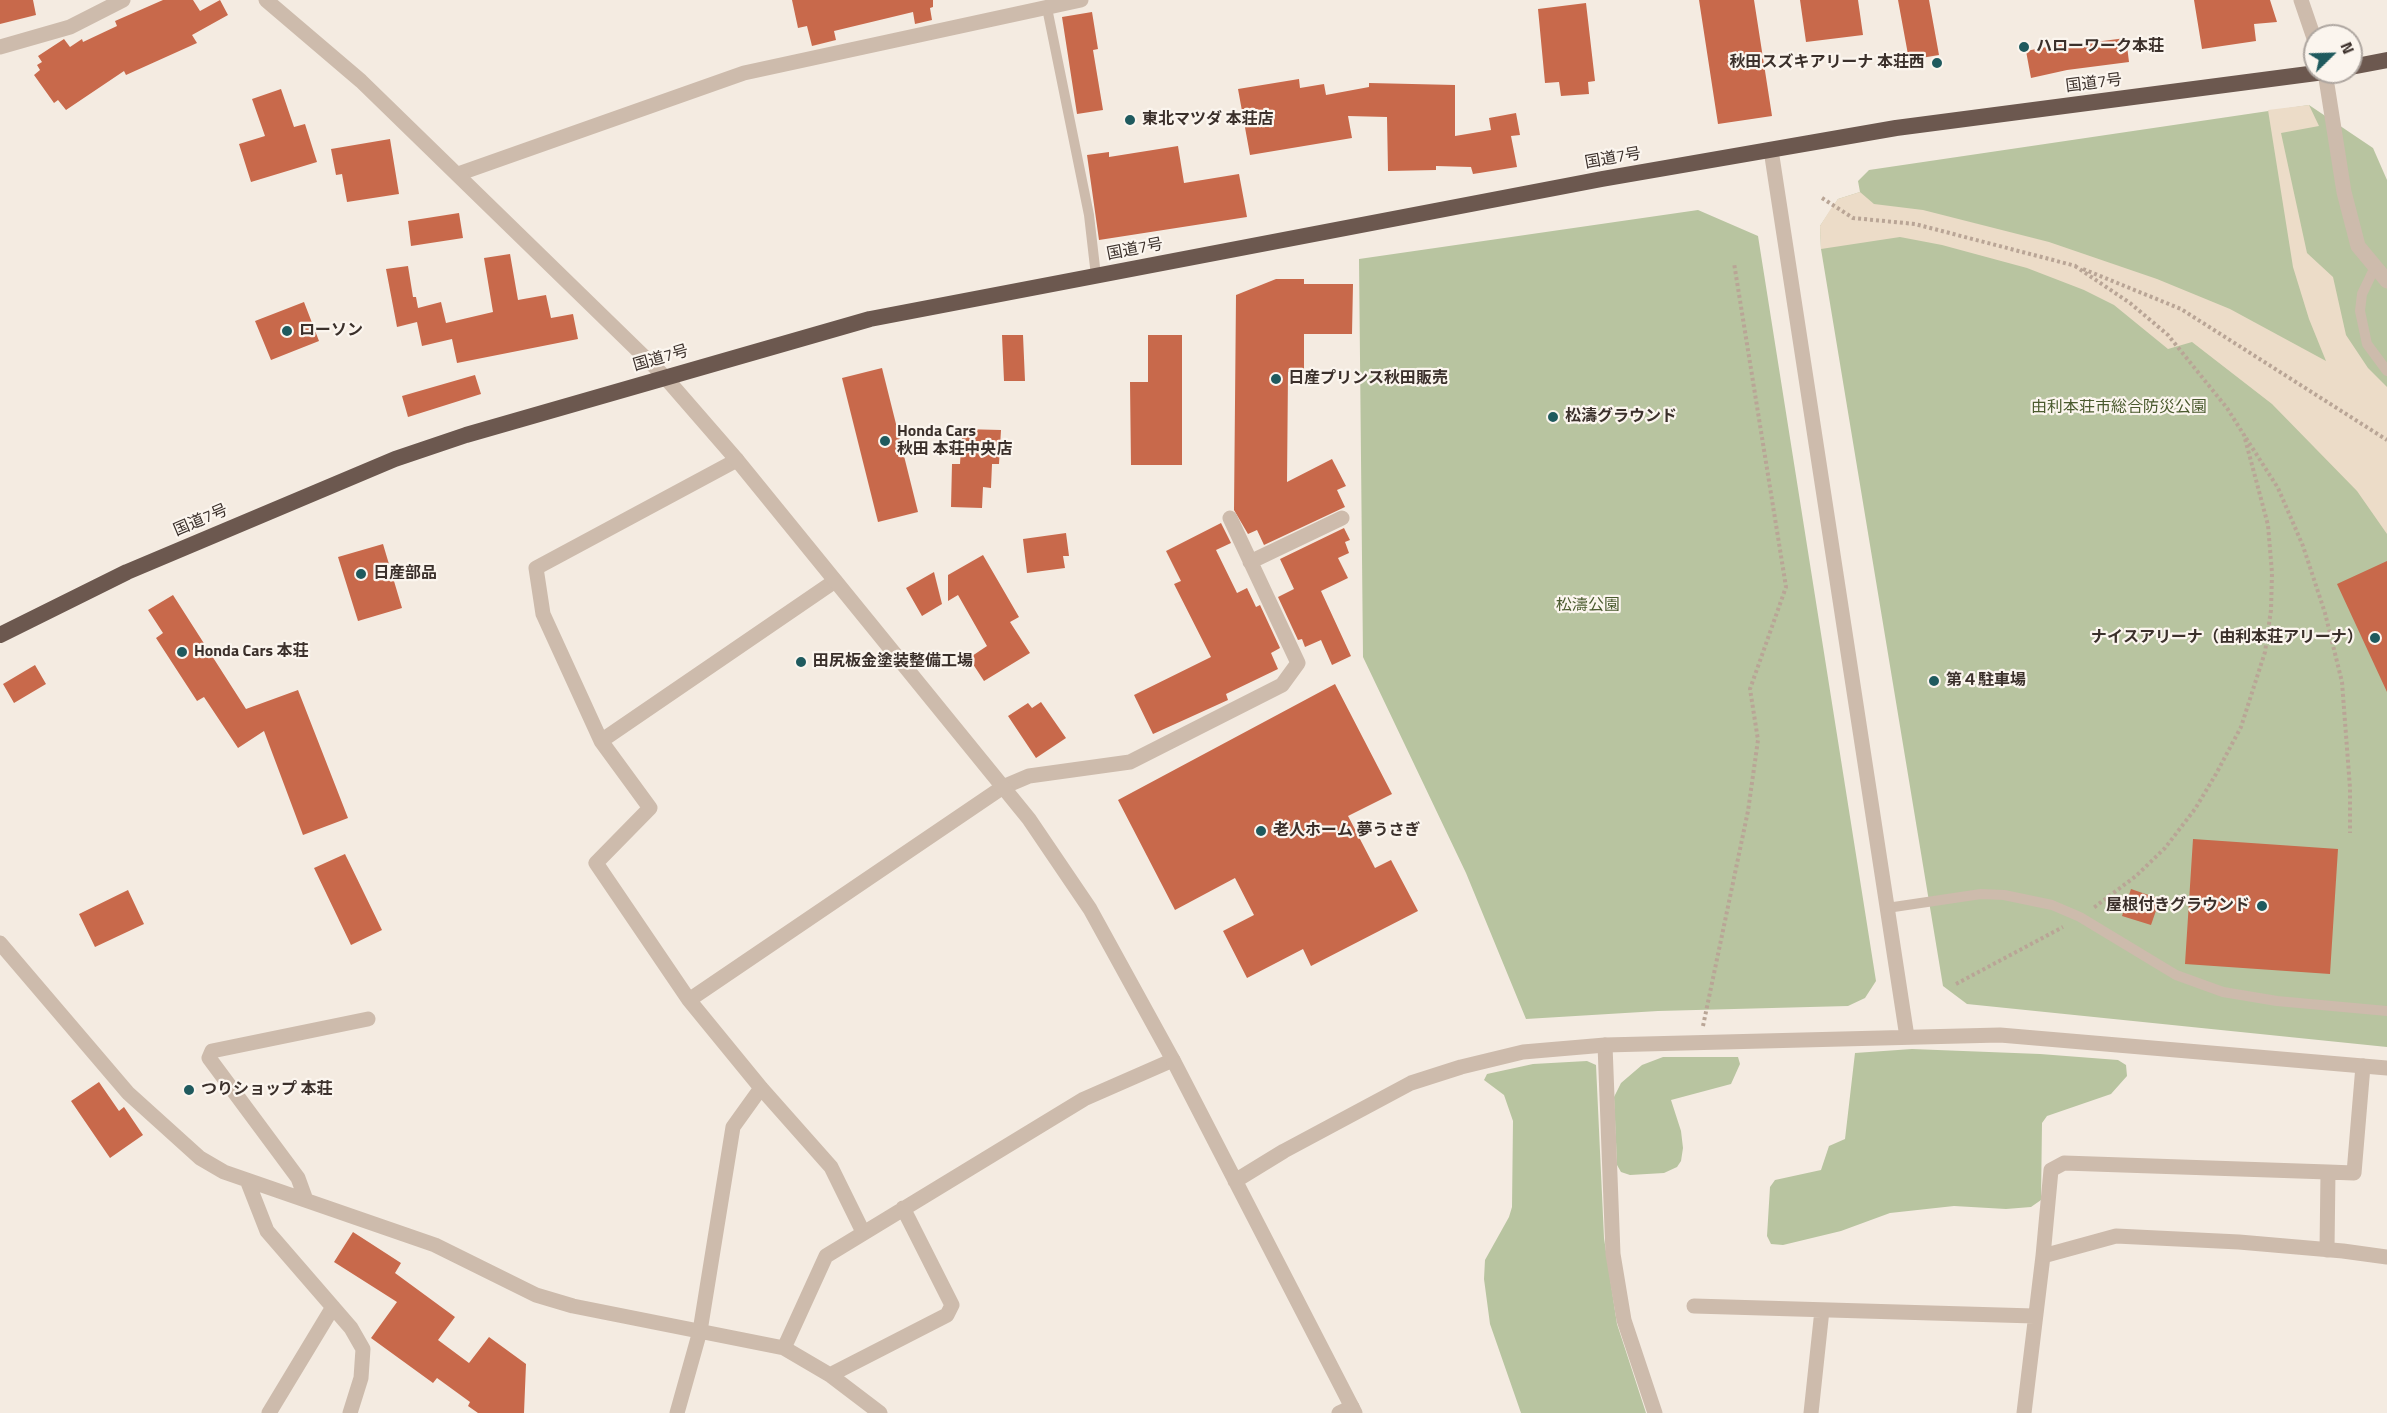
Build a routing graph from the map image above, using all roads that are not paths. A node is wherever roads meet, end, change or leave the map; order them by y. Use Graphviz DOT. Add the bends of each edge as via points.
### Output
graph roads {
  1 [pos="123,0"];
  2 [pos="266,0"];
  3 [pos="1082,0"];
  4 [pos="2301,0"];
  5 [pos="1046,4"];
  6 [pos="2309,24"];
  7 [pos="0,47"];
  8 [pos="2387,60"];
  9 [pos="2363,65"];
  10 [pos="2303,75"];
  11 [pos="2327,84"];
  12 [pos="1771,150"];
  13 [pos="458,174"];
  14 [pos="2375,267"];
  15 [pos="1096,276"];
  16 [pos="2387,281"];
  17 [pos="2387,371"];
  18 [pos="664,376"];
  19 [pos="737,460"];
  20 [pos="1230,518"];
  21 [pos="1342,518"];
  22 [pos="1251,562"];
  23 [pos="835,580"];
  24 [pos="0,635"];
  25 [pos="601,741"];
  26 [pos="1003,787"];
  27 [pos="1887,908"];
  28 [pos="0,943"];
  29 [pos="689,1000"];
  30 [pos="2387,1011"];
  31 [pos="368,1019"];
  32 [pos="1907,1037"];
  33 [pos="1605,1045"];
  34 [pos="1173,1060"];
  35 [pos="2363,1066"];
  36 [pos="2387,1068"];
  37 [pos="761,1088"];
  38 [pos="2328,1172"];
  39 [pos="247,1180"];
  40 [pos="1235,1181"];
  41 [pos="306,1200"];
  42 [pos="903,1208"];
  43 [pos="863,1232"];
  44 [pos="2327,1250"];
  45 [pos="2043,1256"];
  46 [pos="2387,1257"];
  47 [pos="1694,1306"];
  48 [pos="333,1307"];
  49 [pos="1822,1310"];
  50 [pos="2034,1316"];
  51 [pos="700,1331"];
  52 [pos="784,1348"];
  53 [pos="830,1375"];
  54 [pos="1348,1411"];
  55 [pos="269,1413"];
  56 [pos="350,1413"];
  57 [pos="677,1413"];
  58 [pos="880,1413"];
  59 [pos="1655,1413"];
  60 [pos="1811,1413"];
  61 [pos="2024,1413"];
  1 -- 7 [label="street" via="70,27"];
  2 -- 13 [label="street" via="361,81"];
  3 -- 5 [label="street"];
  4 -- 6 [label="street"];
  5 -- 13 [label="street" via="744,73"];
  5 -- 15 [label="lane" via="1089,215"];
  8 -- 9 [label="highway"];
  10 -- 12 [label="highway, 国道7号" via="1896,128"];
  11 -- 14 [label="street" via="2344,192 2358,246"];
  12 -- 15 [label="highway, 国道7号"];
  12 -- 27 [label="street"];
  13 -- 18 [label="street"];
  14 -- 16 [label="street"];
  14 -- 17 [label="lane" via="2362,294 2360,311 2367,344"];
  15 -- 18 [label="highway, 国道7号" via="870,319"];
  18 -- 19 [label="street"];
  18 -- 24 [label="highway, 国道7号" via="395,459 127,572"];
  19 -- 23 [label="street"];
  19 -- 25 [label="street" via="536,568 543,614"];
  20 -- 22 [label="street"];
  21 -- 22 [label="street"];
  22 -- 26 [label="street" via="1298,663 1282,685 1130,762 1029,776"];
  23 -- 25 [label="street"];
  23 -- 26 [label="street"];
  25 -- 29 [label="street" via="650,808 596,863"];
  26 -- 29 [label="street"];
  26 -- 34 [label="street" via="1090,909"];
  27 -- 30 [label="lane" via="1981,894 2004,895 2052,905 2080,917 2176,975 2223,992"];
  27 -- 32 [label="street"];
  28 -- 39 [label="street" via="128,1092 200,1158"];
  29 -- 37 [label="street"];
  31 -- 41 [label="street" via="212,1051 209,1058 297,1178"];
  32 -- 33 [label="street"];
  32 -- 35 [label="street" via="2000,1035"];
  33 -- 40 [label="street" via="1523,1052 1461,1066 1411,1083"];
  33 -- 59 [label="street" via="1613,1254 1624,1320"];
  34 -- 40 [label="street"];
  34 -- 42 [label="street" via="1084,1099"];
  35 -- 36 [label="street"];
  35 -- 38 [label="street" via="2354,1173"];
  37 -- 43 [label="street" via="831,1167"];
  37 -- 51 [label="street" via="733,1127"];
  38 -- 44 [label="street"];
  38 -- 45 [label="street" via="2064,1163 2051,1170"];
  39 -- 41 [label="street"];
  39 -- 48 [label="street" via="267,1231"];
  40 -- 54 [label="street"];
  41 -- 51 [label="street" via="435,1245 536,1295"];
  42 -- 43 [label="street"];
  42 -- 53 [label="street" via="951,1305 947,1315"];
  43 -- 52 [label="street" via="826,1256"];
  44 -- 45 [label="street" via="2116,1236"];
  44 -- 46 [label="street"];
  45 -- 50 [label="street"];
  47 -- 49 [label="street"];
  48 -- 55 [label="street"];
  48 -- 56 [label="street" via="363,1349 361,1378"];
  49 -- 50 [label="street"];
  49 -- 60 [label="street"];
  50 -- 61 [label="street"];
  51 -- 52 [label="street"];
  51 -- 57 [label="street"];
  52 -- 53 [label="street"];
  53 -- 58 [label="street"];
}
